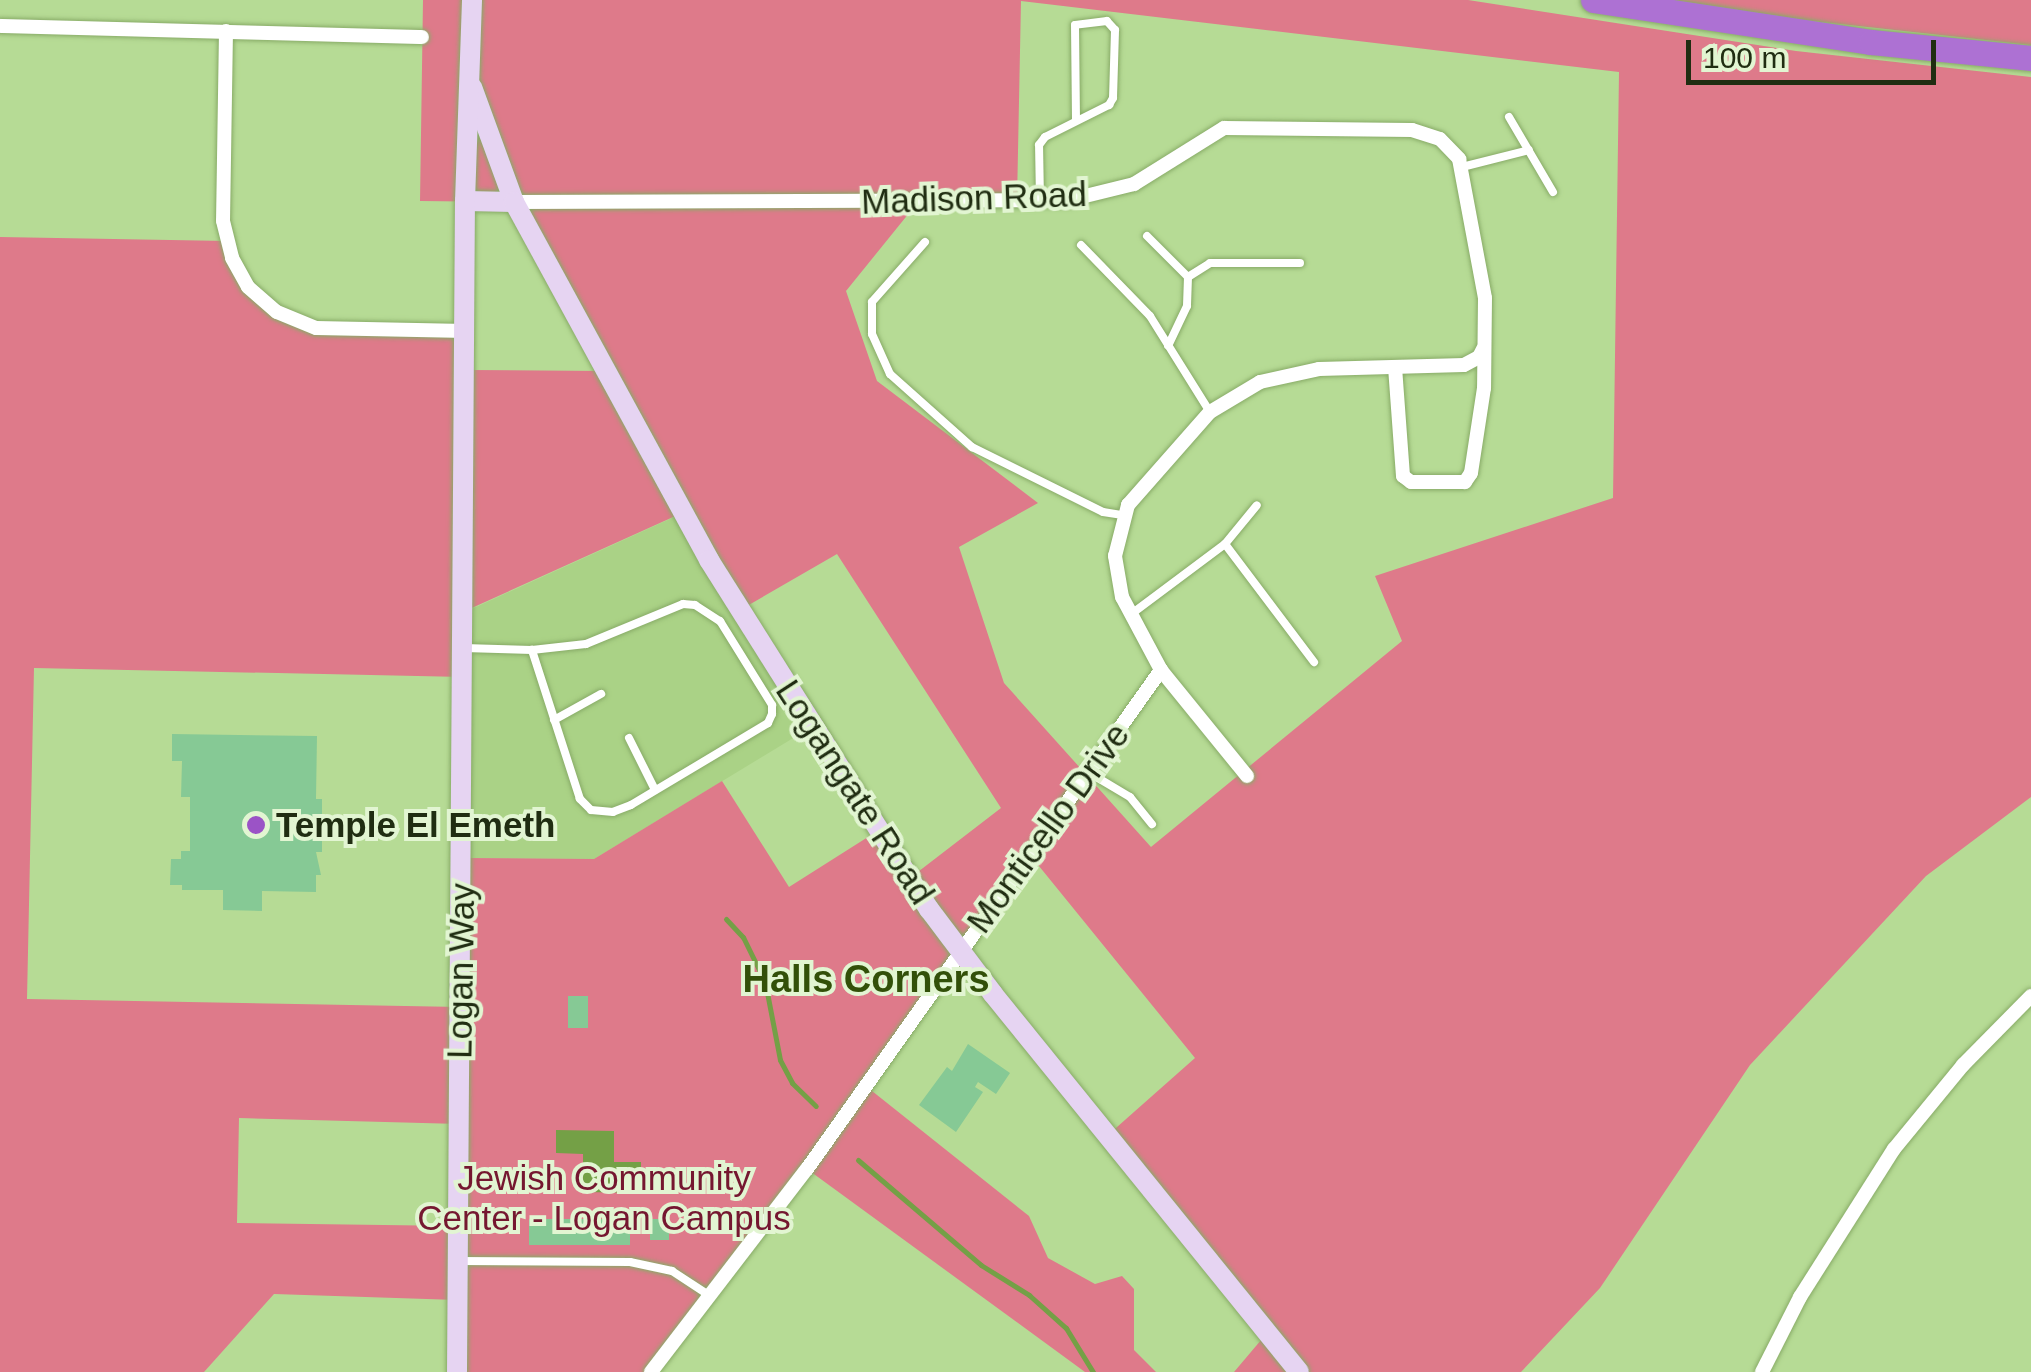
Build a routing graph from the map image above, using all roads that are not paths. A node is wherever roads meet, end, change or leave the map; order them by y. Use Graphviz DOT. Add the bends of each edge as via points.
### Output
graph roads {
  1 [pos="472,0"];
  2 [pos="1593,0"];
  3 [pos="0,26"];
  4 [pos="226,31"];
  5 [pos="422,36"];
  6 [pos="2031,58"];
  7 [pos="470,82"];
  8 [pos="1509,117"];
  9 [pos="1076,120"];
  10 [pos="1528,150"];
  11 [pos="1462,167"];
  12 [pos="1553,192"];
  13 [pos="1040,200"];
  14 [pos="465,202"];
  15 [pos="514,202"];
  16 [pos="1148,236"];
  17 [pos="925,242"];
  18 [pos="1081,245"];
  19 [pos="1300,263"];
  20 [pos="1188,278"];
  21 [pos="468,331"];
  22 [pos="1485,342"];
  23 [pos="1168,346"];
  24 [pos="1395,368"];
  25 [pos="1210,412"];
  26 [pos="1257,505"];
  27 [pos="1123,516"];
  28 [pos="1225,544"];
  29 [pos="1130,614"];
  30 [pos="464,648"];
  31 [pos="532,650"];
  32 [pos="1314,662"];
  33 [pos="1161,670"];
  34 [pos="781,676"];
  35 [pos="760,687"];
  36 [pos="601,694"];
  37 [pos="554,720"];
  38 [pos="629,738"];
  39 [pos="1088,772"];
  40 [pos="1247,776"];
  41 [pos="655,790"];
  42 [pos="1152,824"];
  43 [pos="960,950"];
  44 [pos="2031,996"];
  45 [pos="458,1260"];
  46 [pos="711,1296"];
  47 [pos="654,1371"];
  48 [pos="457,1372"];
  49 [pos="1298,1372"];
  50 [pos="1762,1372"];
  1 -- 7 [label="street, Logan Way"];
  2 -- 6 [label="highway"];
  3 -- 4 [label="street"];
  4 -- 5 [label="street"];
  4 -- 21 [label="street" via="224,220 232,258 248,286 277,312 316,328"];
  7 -- 14 [label="street, Logan Way"];
  7 -- 15 [label="street, Logangate Road"];
  8 -- 10 [label="lane"];
  9 -- 9 [label="lane" via="1114,98 1115,30 1108,21 1075,25"];
  9 -- 13 [label="lane" via="1039,145"];
  10 -- 11 [label="lane"];
  10 -- 12 [label="lane"];
  11 -- 13 [label="street, Madison Road" via="1440,139 1412,130 1224,128 1134,184 1083,199"];
  11 -- 22 [label="street"];
  13 -- 15 [label="street, Madison Road"];
  14 -- 15 [label="street"];
  14 -- 21 [label="street, Logan Way"];
  15 -- 34 [label="street, Logangate Road" via="624,410"];
  16 -- 20 [label="lane"];
  17 -- 27 [label="lane" via="872,302 872,334 890,374 972,447"];
  18 -- 23 [label="lane" via="1150,316"];
  19 -- 20 [label="lane" via="1210,262"];
  20 -- 23 [label="lane" via="1187,306"];
  21 -- 30 [label="street, Logan Way"];
  22 -- 24 [label="street" via="1472,363"];
  22 -- 24 [label="street" via="1484,388 1466,482 1411,482 1402,476"];
  23 -- 25 [label="lane"];
  24 -- 25 [label="street" via="1285,375 1239,392"];
  25 -- 27 [label="street" via="1143,483"];
  26 -- 28 [label="lane"];
  27 -- 29 [label="street" via="1115,568"];
  28 -- 29 [label="lane"];
  28 -- 32 [label="lane"];
  29 -- 33 [label="street"];
  30 -- 31 [label="lane"];
  30 -- 45 [label="street, Logan Way"];
  31 -- 35 [label="lane" via="586,644 695,605 720,621"];
  31 -- 37 [label="lane"];
  33 -- 39 [label="street, Monticello Drive"];
  33 -- 40 [label="street"];
  34 -- 35 [label="lane"];
  34 -- 43 [label="street, Logangate Road"];
  35 -- 41 [label="lane" via="772,705 768,723"];
  36 -- 37 [label="lane"];
  37 -- 41 [label="lane" via="580,798 591,810 613,812"];
  38 -- 41 [label="lane"];
  39 -- 42 [label="lane" via="1130,797"];
  39 -- 43 [label="street, Monticello Drive"];
  43 -- 46 [label="street, Monticello Drive"];
  43 -- 49 [label="street, Logangate Road"];
  44 -- 50 [label="street" via="1894,1149 1800,1297"];
  45 -- 46 [label="lane" via="630,1262 672,1271"];
  45 -- 48 [label="street, Logan Way"];
  46 -- 47 [label="street, Monticello Drive"];
}
